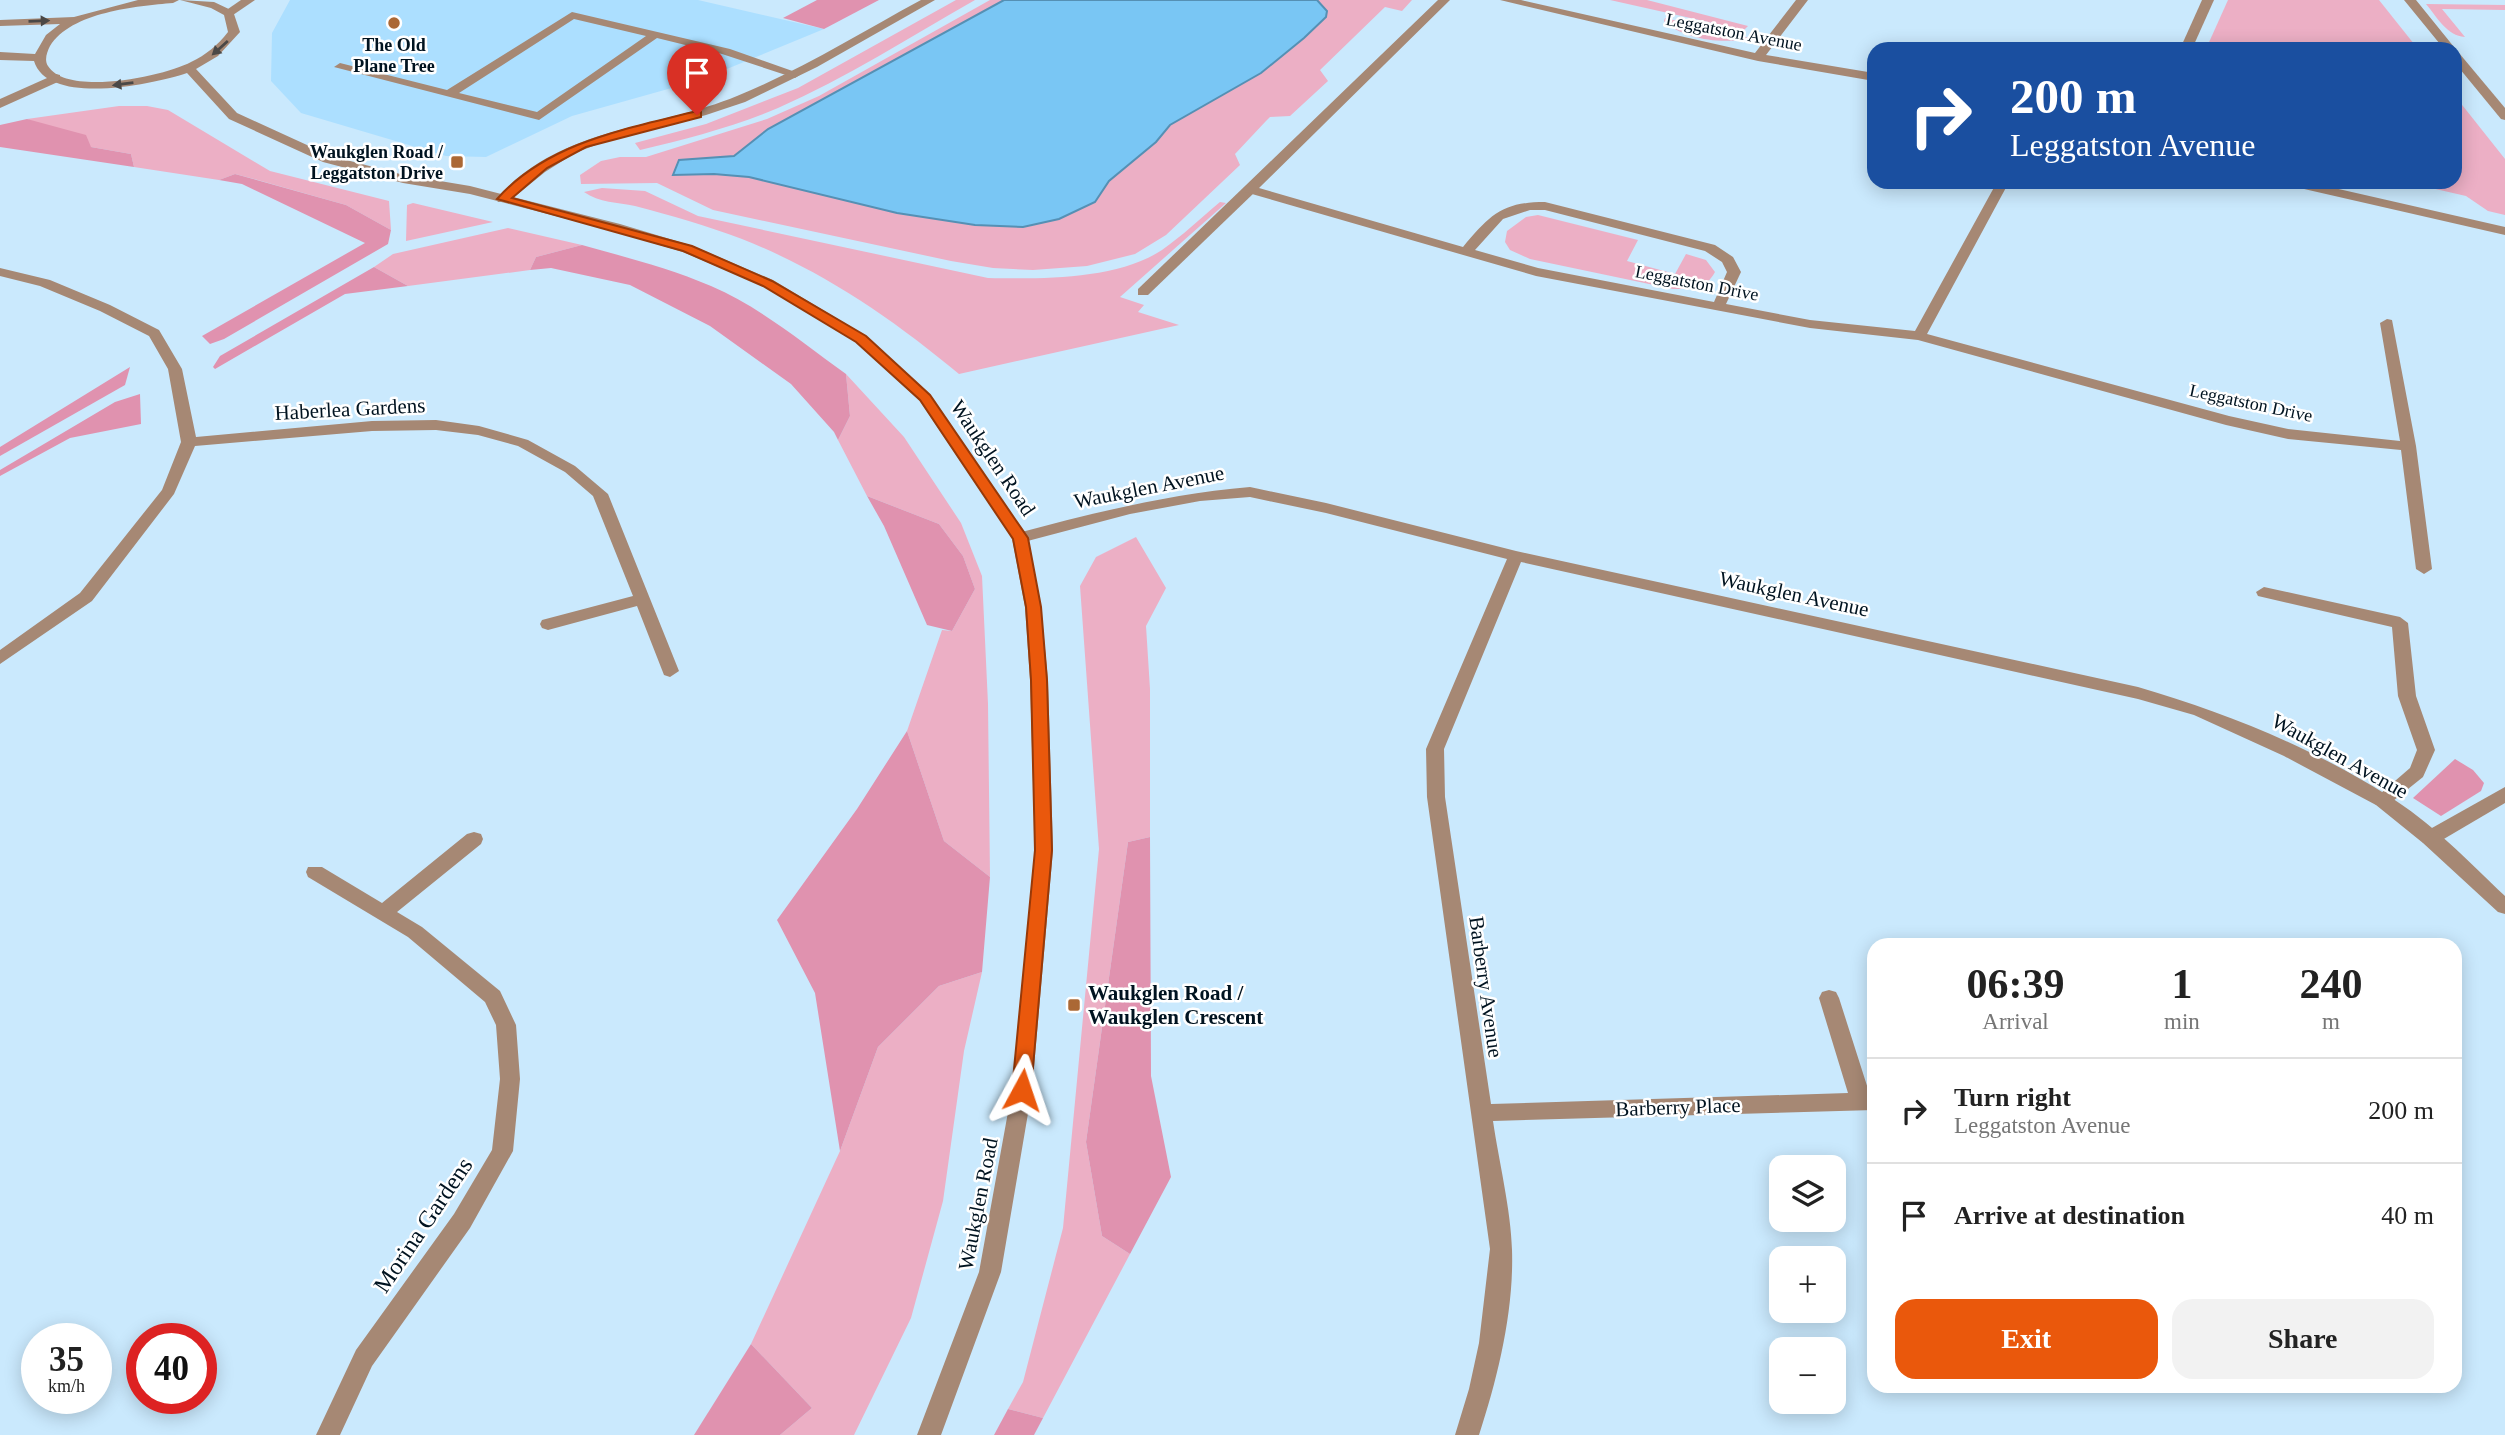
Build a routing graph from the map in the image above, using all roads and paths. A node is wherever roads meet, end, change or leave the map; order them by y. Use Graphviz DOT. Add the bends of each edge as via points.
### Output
graph roads {
  1 [pos="147,0"];
  2 [pos="173,0"];
  3 [pos="186,0"];
  4 [pos="249,0"];
  5 [pos="929,0"];
  6 [pos="1444,0"];
  7 [pos="1506,0"];
  8 [pos="1802,0"];
  9 [pos="2208,0"];
  10 [pos="2410,0"];
  11 [pos="229,13"];
  12 [pos="77,20"];
  13 [pos="0,23"];
  14 [pos="656,34"];
  15 [pos="2189,42"];
  16 [pos="2444,42"];
  17 [pos="0,56"];
  18 [pos="1758,57"];
  19 [pos="39,58"];
  20 [pos="2462,64"];
  21 [pos="340,67"];
  22 [pos="189,68"];
  23 [pos="796,74"];
  24 [pos="1867,75"];
  25 [pos="56,78"];
  26 [pos="448,94"];
  27 [pos="0,104"];
  28 [pos="2505,116"];
  29 [pos="1250,189"];
  30 [pos="1999,189"];
  31 [pos="2322,189"];
  32 [pos="503,199"];
  33 [pos="2505,231"];
  34 [pos="1466,252"];
  35 [pos="0,272"];
  36 [pos="1143,292"];
  37 [pos="1718,307"];
  38 [pos="2387,323"];
  39 [pos="1919,336"];
  40 [pos="189,443"];
  41 [pos="2408,446"];
  42 [pos="1020,538"];
  43 [pos="1516,556"];
  44 [pos="2424,569"];
  45 [pos="2264,592"];
  46 [pos="642,600"];
  47 [pos="548,624"];
  48 [pos="0,658"];
  49 [pos="670,671"];
  50 [pos="2505,794"];
  51 [pos="2382,800"];
  52 [pos="2430,838"];
  53 [pos="474,839"];
  54 [pos="315,872"];
  55 [pos="2505,907"];
  56 [pos="383,913"];
  57 [pos="1829,998"];
  58 [pos="1867,1098"];
  59 [pos="1867,1101"];
  60 [pos="1481,1113"];
  61 [pos="328,1435"];
  62 [pos="929,1435"];
  63 [pos="1467,1435"];
  1 -- 2 [label="street"];
  1 -- 12 [label="street"];
  3 -- 11 [label="street"];
  4 -- 11 [label="street"];
  5 -- 23 [label="street"];
  6 -- 29 [label="street"];
  7 -- 18 [label="street, Leggatston Avenue"];
  8 -- 18 [label="street"];
  9 -- 15 [label="street"];
  10 -- 16 [label="street"];
  11 -- 22 [label="street, one-way" via="234,32 220,50"];
  13 -- 12 [label="street, one-way"];
  12 -- 19 [label="street" via="54,34"];
  14 -- 23 [label="street"];
  14 -- 26 [label="street" via="572,15"];
  14 -- 26 [label="street" via="539,116"];
  17 -- 19 [label="street"];
  18 -- 24 [label="street, Leggatston Avenue"];
  19 -- 25 [label="street" via="43,69"];
  20 -- 28 [label="street"];
  21 -- 26 [label="street"];
  22 -- 25 [label="street, one-way" via="152,80 114,85 84,85"];
  22 -- 32 [label="street, Waukglen Road" via="233,116 327,159"];
  23 -- 32 [label="street" via="697,115 582,145 543,166"];
  25 -- 27 [label="street"];
  29 -- 34 [label="street, Leggatston Drive"];
  29 -- 36 [label="street"];
  30 -- 39 [label="street"];
  31 -- 33 [label="street"];
  32 -- 42 [label="street, Waukglen Road" via="688,249 768,284 861,339 925,398"];
  34 -- 37 [label="street, Leggatston Drive" via="1536,272"];
  34 -- 37 [label="street" via="1508,208 1545,206 1710,248 1728,260 1734,272"];
  35 -- 40 [label="street" via="45,283 154,333 174,369"];
  37 -- 39 [label="street, Leggatston Drive" via="1810,324"];
  38 -- 41 [label="street"];
  39 -- 41 [label="street, Leggatston Drive" via="2276,431"];
  40 -- 46 [label="street, Haberlea Gardens" via="372,426 436,425 523,443 570,469 600,494"];
  40 -- 48 [label="street" via="169,491 86,597"];
  41 -- 44 [label="street"];
  42 -- 43 [label="street, Waukglen Avenue" via="1130,509 1250,492"];
  42 -- 62 [label="street, Waukglen Road" via="1033,607 1039,680 1044,850 1022,1090 990,1272"];
  43 -- 51 [label="street, Waukglen Avenue" via="2138,693 2239,728"];
  43 -- 60 [label="street, Barberry Avenue" via="1436,749 1436,797"];
  45 -- 51 [label="street" via="2400,623 2407,696 2426,750 2417,772"];
  46 -- 47 [label="street"];
  46 -- 49 [label="street, Haberlea Gardens"];
  50 -- 52 [label="street"];
  51 -- 52 [label="street, Waukglen Avenue"];
  52 -- 55 [label="street, Waukglen Avenue"];
  53 -- 56 [label="street"];
  54 -- 56 [label="street, Morina Gardens"];
  56 -- 61 [label="street, Morina Gardens" via="415,932 493,997 506,1025 510,1079 502,1151 462,1221 364,1358"];
  57 -- 58 [label="street"];
  59 -- 60 [label="street, Barberry Place"];
  60 -- 63 [label="street, Barberry Avenue" via="1501,1248 1497,1313"];
}
